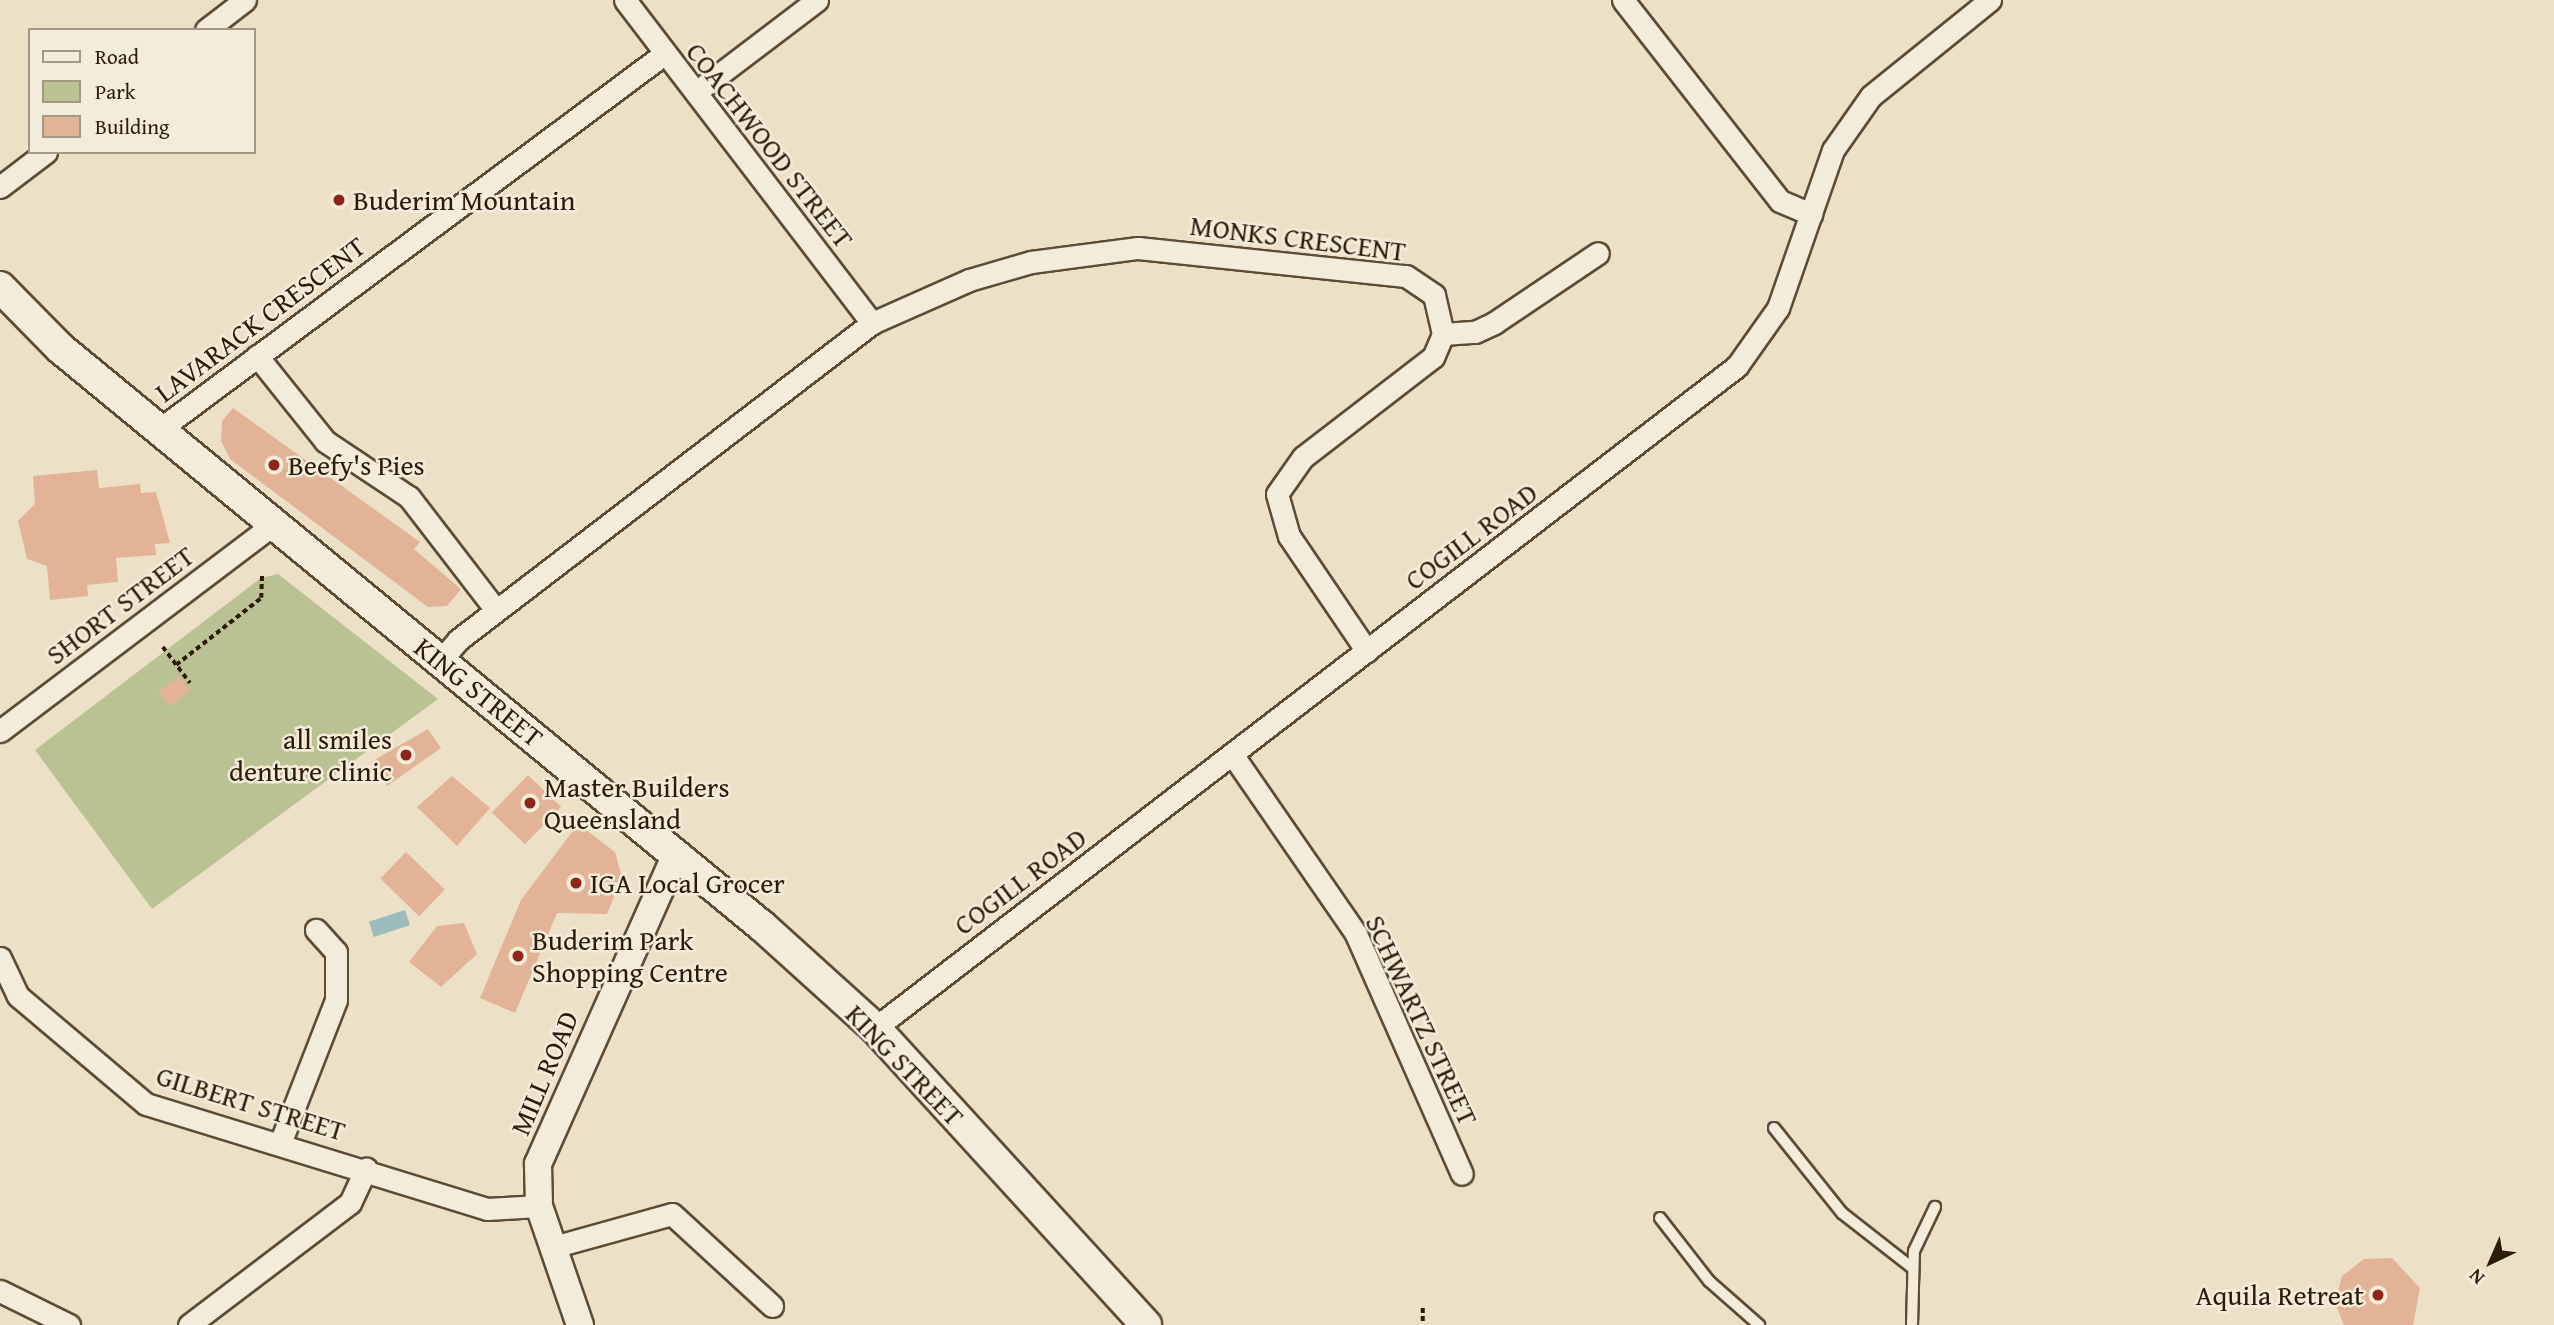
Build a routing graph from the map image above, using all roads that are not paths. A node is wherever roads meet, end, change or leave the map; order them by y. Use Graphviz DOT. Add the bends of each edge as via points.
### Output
graph roads {
  1 [pos="244,0"];
  2 [pos="625,0"];
  3 [pos="817,0"];
  4 [pos="1623,0"];
  5 [pos="1990,0"];
  6 [pos="209,28"];
  7 [pos="664,54"];
  8 [pos="696,92"];
  9 [pos="43,154"];
  10 [pos="0,187"];
  11 [pos="1811,214"];
  12 [pos="1598,253"];
  13 [pos="0,287"];
  14 [pos="872,323"];
  15 [pos="1443,334"];
  16 [pos="257,356"];
  17 [pos="160,429"];
  18 [pos="274,524"];
  19 [pos="496,610"];
  20 [pos="1367,651"];
  21 [pos="440,661"];
  22 [pos="0,731"];
  23 [pos="1232,754"];
  24 [pos="676,854"];
  25 [pos="316,930"];
  26 [pos="0,958"];
  27 [pos="875,1028"];
  28 [pos="1774,1128"];
  29 [pos="281,1141"];
  30 [pos="366,1168"];
  31 [pos="1462,1174"];
  32 [pos="539,1206"];
  33 [pos="1935,1206"];
  34 [pos="1660,1218"];
  35 [pos="553,1247"];
  36 [pos="1912,1267"];
  37 [pos="0,1291"];
  38 [pos="772,1306"];
  39 [pos="69,1325"];
  40 [pos="189,1325"];
  41 [pos="580,1325"];
  42 [pos="1146,1325"];
  43 [pos="1759,1325"];
  44 [pos="1912,1325"];
  1 -- 6 [label="street"];
  2 -- 7 [label="street, COACHWOOD STREET"];
  3 -- 8 [label="street"];
  4 -- 11 [label="street" via="1780,201"];
  5 -- 11 [label="street, COGILL ROAD" via="1871,96 1833,149"];
  7 -- 8 [label="street, COACHWOOD STREET"];
  7 -- 16 [label="street, LAVARACK CRESCENT"];
  8 -- 14 [label="street, COACHWOOD STREET"];
  9 -- 10 [label="street"];
  11 -- 20 [label="street, COGILL ROAD" via="1778,308 1737,366"];
  12 -- 15 [label="street" via="1493,323 1475,332"];
  13 -- 17 [label="main road, KING STREET" via="60,348"];
  14 -- 15 [label="street, MONKS CRESCENT" via="969,280 1031,262 1138,248 1406,276 1434,295"];
  14 -- 19 [label="street"];
  15 -- 20 [label="street" via="1417,373 1303,457 1278,494 1289,536"];
  16 -- 17 [label="street, LAVARACK CRESCENT"];
  16 -- 19 [label="street" via="325,441 409,497"];
  17 -- 18 [label="main road, KING STREET"];
  18 -- 21 [label="main road, KING STREET"];
  18 -- 22 [label="street, SHORT STREET"];
  19 -- 21 [label="street"];
  20 -- 23 [label="street, COGILL ROAD"];
  21 -- 24 [label="main road, KING STREET"];
  23 -- 27 [label="street, COGILL ROAD"];
  23 -- 31 [label="street, SCHWARTZ STREET" via="1356,934"];
  24 -- 27 [label="main road, KING STREET"];
  24 -- 32 [label="street, MILL ROAD" via="538,1164"];
  25 -- 29 [label="street" via="335,952 336,1000"];
  26 -- 29 [label="street, GILBERT STREET" via="18,996 146,1104"];
  27 -- 42 [label="main road, KING STREET"];
  28 -- 36 [label="lane" via="1842,1213"];
  29 -- 30 [label="street, GILBERT STREET"];
  30 -- 32 [label="street, GILBERT STREET" via="487,1209"];
  30 -- 40 [label="street" via="349,1203"];
  32 -- 35 [label="street, MILL ROAD"];
  33 -- 36 [label="lane"];
  34 -- 43 [label="lane" via="1709,1282"];
  35 -- 38 [label="street" via="603,1228 672,1214"];
  35 -- 41 [label="street, MILL ROAD"];
  36 -- 44 [label="lane"];
  37 -- 39 [label="street"];
}
